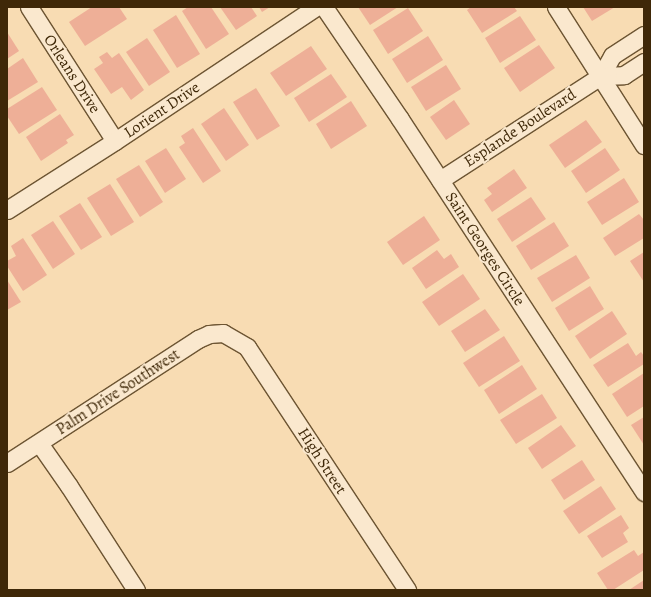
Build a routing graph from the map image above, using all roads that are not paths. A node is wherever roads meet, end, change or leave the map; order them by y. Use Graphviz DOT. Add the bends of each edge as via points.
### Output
graph roads {
  1 [pos="29,7"];
  2 [pos="316,7"];
  3 [pos="324,7"];
  4 [pos="556,7"];
  5 [pos="644,36"];
  6 [pos="644,62"];
  7 [pos="601,76"];
  8 [pos="115,141"];
  9 [pos="644,145"];
  10 [pos="440,180"];
  11 [pos="7,210"];
  12 [pos="232,337"];
  13 [pos="39,443"];
  14 [pos="7,463"];
  15 [pos="644,492"];
  16 [pos="136,590"];
  17 [pos="407,590"];
  1 -- 8 [label="street, Orleans Drive"];
  2 -- 8 [label="street, Lorient Drive"];
  3 -- 10 [label="street, Saint Georges Circle"];
  4 -- 7 [label="street"];
  5 -- 7 [label="street, Esplande Boulevard" via="612,56"];
  6 -- 7 [label="street" via="624,75"];
  7 -- 9 [label="street"];
  7 -- 10 [label="street, Esplande Boulevard"];
  8 -- 11 [label="street, Lorient Drive"];
  10 -- 15 [label="street, Saint Georges Circle"];
  12 -- 13 [label="street, Palm Drive Southwest" via="209,334 198,339"];
  12 -- 17 [label="street, High Street" via="247,347"];
  13 -- 14 [label="street, Palm Drive Southwest"];
  13 -- 16 [label="street"];
}
